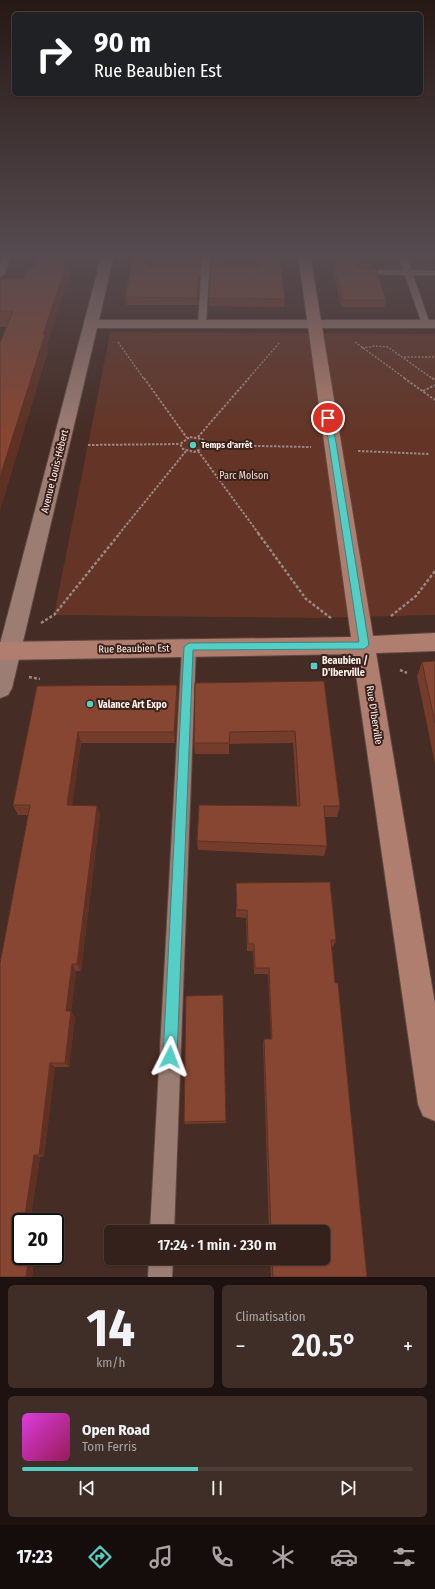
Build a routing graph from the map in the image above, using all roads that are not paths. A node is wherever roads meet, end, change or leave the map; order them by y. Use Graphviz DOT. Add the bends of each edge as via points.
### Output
graph roads {
  1 [pos="94,314"];
  2 [pos="203,314"];
  3 [pos="313,314"];
  4 [pos="426,314"];
  5 [pos="91,324"];
  6 [pos="202,324"];
  7 [pos="314,324"];
  8 [pos="430,324"];
  9 [pos="435,642"];
  10 [pos="364,645"];
  11 [pos="189,647"];
  12 [pos="5,651"];
  13 [pos="0,688"];
  14 [pos="435,1104"];
  15 [pos="162,1225"];
  16 [pos="161,1265"];
  17 [pos="160,1277"];
  1 -- 5 [label="street, Avenue Louis-Hébert"];
  2 -- 6 [label="lane"];
  3 -- 7 [label="main road, Rue D'Iberville"];
  4 -- 8 [label="lane"];
  5 -- 6 [label="street"];
  5 -- 12 [label="street, Avenue Louis-Hébert" via="37,538"];
  6 -- 7 [label="street"];
  7 -- 8 [label="street"];
  7 -- 10 [label="main road, Rue D'Iberville"];
  9 -- 10 [label="main road, Rue Beaubien Est"];
  10 -- 11 [label="main road, Rue Beaubien Est"];
  10 -- 14 [label="main road, Rue D'Iberville"];
  11 -- 12 [label="main road, Rue Beaubien Est"];
  11 -- 15 [label="lane"];
  12 -- 13 [label="street, Avenue Louis-Hébert"];
  16 -- 17 [label="lane"];
}
